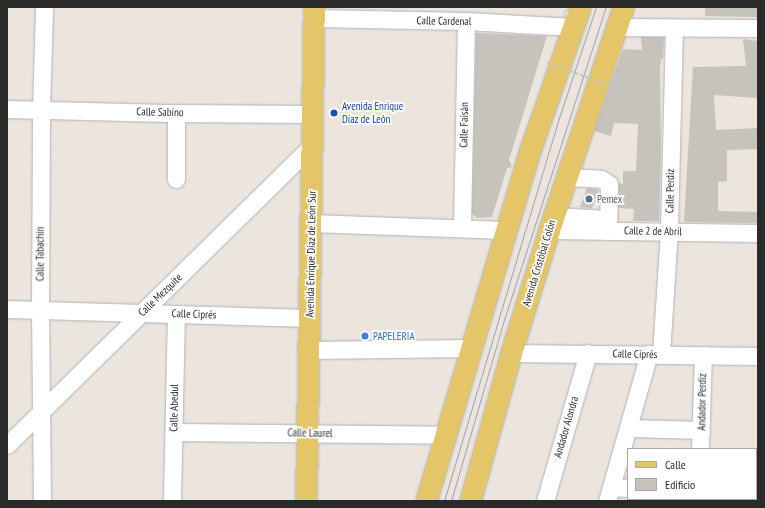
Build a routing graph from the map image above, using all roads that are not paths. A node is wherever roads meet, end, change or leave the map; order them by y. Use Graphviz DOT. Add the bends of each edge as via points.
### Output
graph roads {
  1 [pos="44,7"];
  2 [pos="580,7"];
  3 [pos="623,7"];
  4 [pos="630,7"];
  5 [pos="314,13"];
  6 [pos="574,17"];
  7 [pos="466,21"];
  8 [pos="616,27"];
  9 [pos="674,28"];
  10 [pos="758,28"];
  11 [pos="7,109"];
  12 [pos="41,110"];
  13 [pos="176,113"];
  14 [pos="313,114"];
  15 [pos="312,145"];
  16 [pos="567,177"];
  17 [pos="176,179"];
  18 [pos="311,223"];
  19 [pos="551,223"];
  20 [pos="608,225"];
  21 [pos="462,228"];
  22 [pos="505,230"];
  23 [pos="669,231"];
  24 [pos="758,233"];
  25 [pos="7,309"];
  26 [pos="40,310"];
  27 [pos="142,312"];
  28 [pos="176,314"];
  29 [pos="310,318"];
  30 [pos="471,348"];
  31 [pos="310,350"];
  32 [pos="511,353"];
  33 [pos="588,353"];
  34 [pos="655,354"];
  35 [pos="703,355"];
  36 [pos="758,356"];
  37 [pos="40,413"];
  38 [pos="628,428"];
  39 [pos="701,430"];
  40 [pos="174,432"];
  41 [pos="307,432"];
  42 [pos="446,435"];
  43 [pos="7,445"];
  44 [pos="700,448"];
  45 [pos="627,488"];
  46 [pos="609,494"];
  47 [pos="42,501"];
  48 [pos="172,501"];
  49 [pos="306,501"];
  50 [pos="426,501"];
  51 [pos="470,501"];
  52 [pos="545,501"];
  1 -- 12 [label="street, Calle Tabachín"];
  2 -- 6 [label="main road"];
  3 -- 8 [label="main road, Avenida Cristóbal Colón"];
  4 -- 8 [label="street, Avenida Cristóbal Colón"];
  5 -- 7 [label="street, Calle Cardenal"];
  5 -- 14 [label="main road, Avenida Enrique Díaz de León Sur"];
  6 -- 7 [label="street, Calle Cardenal"];
  6 -- 22 [label="main road"];
  7 -- 21 [label="street, Calle Faisán"];
  8 -- 9 [label="street"];
  8 -- 16 [label="main road, Avenida Cristóbal Colón"];
  9 -- 10 [label="street"];
  9 -- 23 [label="street, Calle Perdiz"];
  11 -- 12 [label="street, Calle Sabino"];
  12 -- 13 [label="street, Calle Sabino"];
  12 -- 26 [label="street, Calle Tabachín"];
  13 -- 14 [label="street, Calle Sabino"];
  13 -- 17 [label="street"];
  14 -- 15 [label="main road, Avenida Enrique Díaz de León Sur"];
  15 -- 18 [label="main road, Avenida Enrique Díaz de León Sur"];
  15 -- 27 [label="street, Calle Mezquite"];
  16 -- 19 [label="main road, Avenida Cristóbal Colón"];
  16 -- 20 [label="street" via="605,180 610,188"];
  18 -- 21 [label="street"];
  18 -- 29 [label="main road, Avenida Enrique Díaz de León Sur"];
  19 -- 20 [label="street, Calle 2 de Abril"];
  19 -- 32 [label="main road, Avenida Cristóbal Colón"];
  20 -- 23 [label="street, Calle 2 de Abril"];
  21 -- 22 [label="street"];
  22 -- 30 [label="main road"];
  23 -- 24 [label="street, Calle 2 de Abril"];
  23 -- 34 [label="street, Calle Perdiz"];
  25 -- 26 [label="street, Calle Ciprés"];
  26 -- 27 [label="street, Calle Ciprés"];
  26 -- 37 [label="street, Calle Tabachín"];
  27 -- 28 [label="street, Calle Ciprés"];
  27 -- 37 [label="street, Calle Mezquite"];
  28 -- 29 [label="street, Calle Ciprés"];
  28 -- 40 [label="street, Calle Abedul"];
  29 -- 31 [label="main road, Avenida Enrique Díaz de León Sur"];
  30 -- 31 [label="street"];
  30 -- 42 [label="main road"];
  31 -- 41 [label="main road, Avenida Enrique Díaz de León Sur"];
  32 -- 33 [label="street, Calle Ciprés"];
  32 -- 51 [label="main road, Avenida Cristóbal Colón"];
  33 -- 34 [label="street, Calle Ciprés"];
  33 -- 52 [label="street, Andador Alondra"];
  34 -- 35 [label="street, Calle Ciprés"];
  34 -- 38 [label="street, Calle Perdiz"];
  35 -- 36 [label="street, Calle Ciprés"];
  35 -- 39 [label="street, Andador Perdiz"];
  37 -- 43 [label="street, Calle Mezquite"];
  37 -- 47 [label="street, Calle Tabachín"];
  38 -- 39 [label="street"];
  38 -- 46 [label="street, Calle Perdiz"];
  39 -- 44 [label="street, Andador Perdiz"];
  40 -- 41 [label="street, Calle Laurel"];
  40 -- 48 [label="street, Calle Abedul"];
  41 -- 42 [label="street, Calle Laurel"];
  41 -- 49 [label="main road, Avenida Enrique Díaz de León Sur"];
  42 -- 50 [label="main road"];
  45 -- 46 [label="street"];
}
